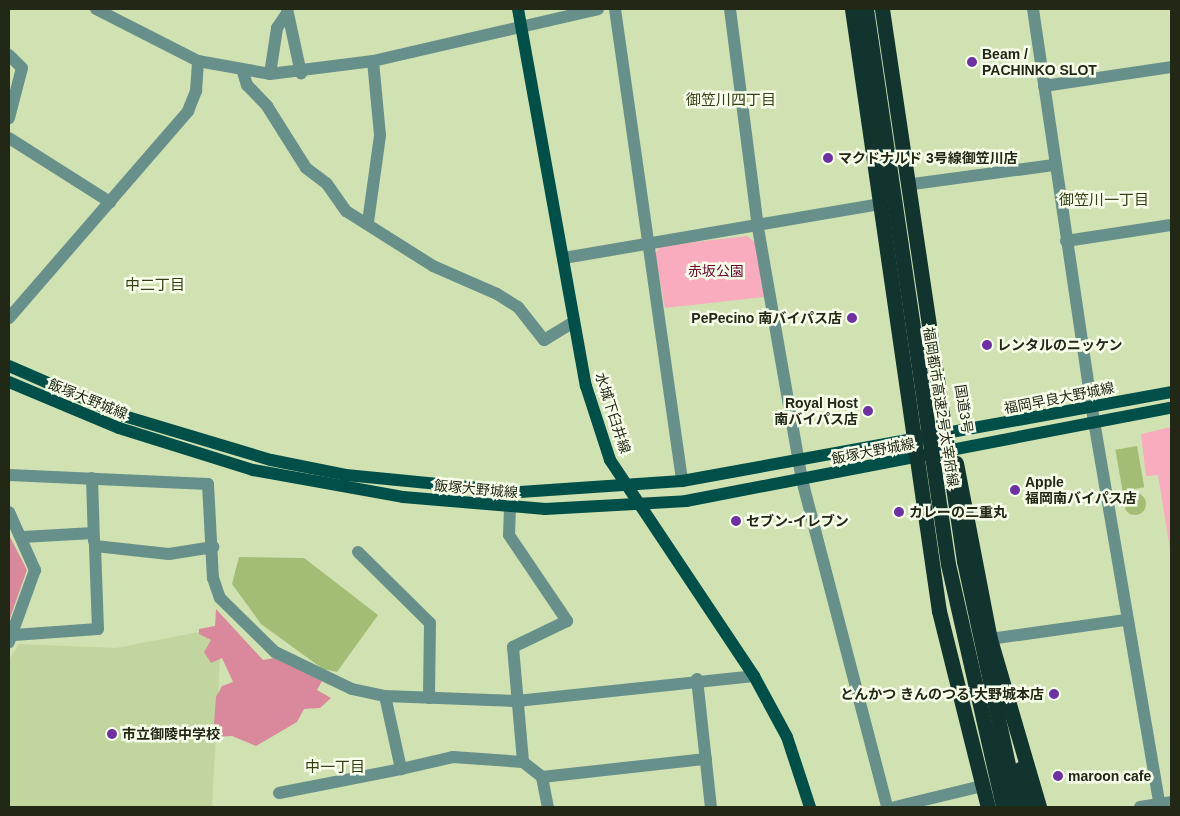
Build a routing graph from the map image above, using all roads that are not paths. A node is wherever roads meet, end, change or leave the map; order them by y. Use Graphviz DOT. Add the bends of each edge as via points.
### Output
graph roads {
  1 [pos="96,9"];
  2 [pos="518,9"];
  3 [pos="598,9"];
  4 [pos="615,9"];
  5 [pos="730,9"];
  6 [pos="852,9"];
  7 [pos="866,9"];
  8 [pos="882,9"];
  9 [pos="888,9"];
  10 [pos="1033,9"];
  11 [pos="287,11"];
  12 [pos="521,26"];
  13 [pos="9,55"];
  14 [pos="198,61"];
  15 [pos="373,61"];
  16 [pos="1171,67"];
  17 [pos="243,72"];
  18 [pos="301,73"];
  19 [pos="270,74"];
  20 [pos="1044,86"];
  21 [pos="9,118"];
  22 [pos="9,138"];
  23 [pos="1054,165"];
  24 [pos="913,184"];
  25 [pos="110,202"];
  26 [pos="880,204"];
  27 [pos="368,222"];
  28 [pos="1171,225"];
  29 [pos="758,228"];
  30 [pos="1066,240"];
  31 [pos="647,243"];
  32 [pos="564,258"];
  33 [pos="9,318"];
  34 [pos="574,322"];
  35 [pos="9,366"];
  36 [pos="9,382"];
  37 [pos="1171,392"];
  38 [pos="1092,407"];
  39 [pos="1171,408"];
  40 [pos="1094,421"];
  41 [pos="952,434"];
  42 [pos="915,440"];
  43 [pos="954,451"];
  44 [pos="917,458"];
  45 [pos="798,461"];
  46 [pos="9,475"];
  47 [pos="92,478"];
  48 [pos="802,480"];
  49 [pos="682,481"];
  50 [pos="630,487"];
  51 [pos="644,506"];
  52 [pos="510,507"];
  53 [pos="9,512"];
  54 [pos="23,537"];
  55 [pos="94,540"];
  56 [pos="213,547"];
  57 [pos="358,552"];
  58 [pos="1126,620"];
  59 [pos="12,638"];
  60 [pos="990,639"];
  61 [pos="754,676"];
  62 [pos="697,679"];
  63 [pos="385,696"];
  64 [pos="429,698"];
  65 [pos="517,701"];
  66 [pos="1016,736"];
  67 [pos="706,759"];
  68 [pos="524,762"];
  69 [pos="400,769"];
  70 [pos="542,777"];
  71 [pos="982,786"];
  72 [pos="279,793"];
  73 [pos="1164,804"];
  74 [pos="548,807"];
  75 [pos="711,807"];
  76 [pos="810,807"];
  77 [pos="887,807"];
  78 [pos="895,807"];
  79 [pos="988,807"];
  80 [pos="1003,807"];
  81 [pos="1016,807"];
  82 [pos="1027,807"];
  83 [pos="1040,807"];
  84 [pos="1140,807"];
  1 -- 14 [label="street"];
  2 -- 12 [label="main road, 水城下臼井線"];
  3 -- 12 [label="street"];
  4 -- 31 [label="street"];
  5 -- 29 [label="street"];
  6 -- 26 [label="highway"];
  7 -- 80 [label="highway, 福岡都市高速2号太宰府線, bridge" via="948,564"];
  8 -- 81 [label="highway, 福岡都市高速2号太宰府線, bridge" via="964,561"];
  9 -- 24 [label="highway, 国道3号"];
  10 -- 20 [label="street"];
  11 -- 18 [label="street"];
  11 -- 19 [label="street" via="277,28"];
  12 -- 15 [label="street"];
  12 -- 32 [label="main road, 水城下臼井線"];
  13 -- 21 [label="street" via="22,68"];
  14 -- 17 [label="street"];
  14 -- 25 [label="street" via="196,91 188,111"];
  15 -- 18 [label="street"];
  15 -- 27 [label="street" via="380,135"];
  16 -- 20 [label="street"];
  17 -- 19 [label="street"];
  17 -- 27 [label="street" via="247,85 267,106 306,168 326,184 346,211"];
  18 -- 19 [label="street"];
  20 -- 23 [label="street"];
  22 -- 25 [label="street"];
  23 -- 24 [label="street"];
  23 -- 30 [label="street"];
  24 -- 41 [label="highway, 国道3号"];
  25 -- 33 [label="street"];
  26 -- 29 [label="street"];
  26 -- 42 [label="highway"];
  27 -- 34 [label="street" via="433,266 518,308 544,340"];
  28 -- 30 [label="street"];
  29 -- 31 [label="street"];
  29 -- 45 [label="street"];
  30 -- 38 [label="street"];
  31 -- 32 [label="street"];
  31 -- 49 [label="street"];
  32 -- 34 [label="main road, 水城下臼井線"];
  34 -- 50 [label="main road, 水城下臼井線" via="586,386 610,460"];
  35 -- 50 [label="main road, 飯塚大野城線" via="124,416 197,441 336,473 520,492"];
  36 -- 52 [label="main road, 飯塚大野城線" via="119,428 253,470 403,498"];
  37 -- 38 [label="main road, 福岡早良大野城線"];
  38 -- 40 [label="street"];
  38 -- 41 [label="main road, 福岡早良大野城線"];
  39 -- 40 [label="main road"];
  40 -- 43 [label="main road"];
  40 -- 58 [label="street"];
  41 -- 42 [label="main road, 飯塚大野城線"];
  41 -- 43 [label="highway, 国道3号"];
  42 -- 44 [label="highway"];
  42 -- 45 [label="main road, 飯塚大野城線"];
  43 -- 44 [label="main road, 飯塚大野城線"];
  43 -- 60 [label="highway, 国道3号"];
  44 -- 48 [label="main road, 飯塚大野城線"];
  44 -- 71 [label="highway" via="939,611"];
  45 -- 48 [label="street"];
  45 -- 49 [label="main road, 飯塚大野城線"];
  46 -- 47 [label="street"];
  47 -- 55 [label="street"];
  47 -- 56 [label="street" via="208,484"];
  48 -- 51 [label="main road, 飯塚大野城線"];
  48 -- 77 [label="street"];
  49 -- 50 [label="main road, 飯塚大野城線"];
  50 -- 51 [label="main road, 水城下臼井線"];
  51 -- 52 [label="main road, 飯塚大野城線"];
  51 -- 61 [label="main road, 水城下臼井線"];
  52 -- 65 [label="street" via="509,535 567,621 513,647"];
  53 -- 54 [label="street"];
  54 -- 55 [label="street"];
  54 -- 59 [label="street" via="35,570"];
  55 -- 56 [label="street" via="169,554"];
  55 -- 59 [label="street" via="98,629"];
  56 -- 63 [label="street" via="213,578 220,598 275,652 352,689"];
  57 -- 64 [label="street" via="430,623"];
  58 -- 60 [label="street"];
  58 -- 73 [label="street"];
  60 -- 66 [label="highway, 国道3号"];
  61 -- 62 [label="street"];
  61 -- 76 [label="main road, 水城下臼井線" via="787,737"];
  62 -- 65 [label="street"];
  62 -- 67 [label="street"];
  63 -- 64 [label="street"];
  63 -- 69 [label="street"];
  64 -- 65 [label="street"];
  65 -- 68 [label="street"];
  66 -- 82 [label="highway"];
  66 -- 83 [label="highway, 国道3号"];
  67 -- 70 [label="street"];
  67 -- 75 [label="street"];
  68 -- 69 [label="street" via="453,757"];
  68 -- 70 [label="street"];
  69 -- 72 [label="street"];
  70 -- 74 [label="street"];
  71 -- 78 [label="street"];
  71 -- 79 [label="highway"];
  73 -- 84 [label="street"];
}
